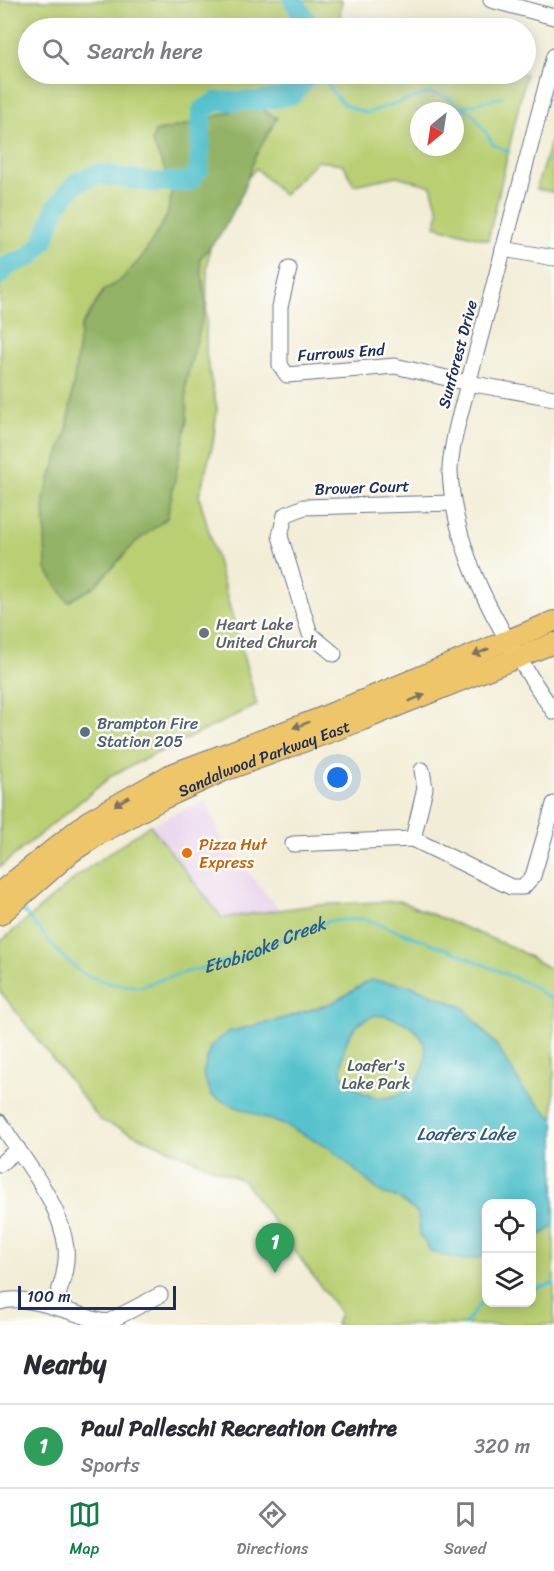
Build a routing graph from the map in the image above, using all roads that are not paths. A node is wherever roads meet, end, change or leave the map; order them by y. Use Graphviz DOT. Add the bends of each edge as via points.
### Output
graph roads {
  1 [pos="491,0"];
  2 [pos="554,18"];
  3 [pos="554,56"];
  4 [pos="503,249"];
  5 [pos="554,258"];
  6 [pos="289,269"];
  7 [pos="468,383"];
  8 [pos="554,398"];
  9 [pos="453,503"];
  10 [pos="554,621"];
  11 [pos="554,643"];
  12 [pos="512,649"];
  13 [pos="334,654"];
  14 [pos="554,712"];
  15 [pos="423,770"];
  16 [pos="554,804"];
  17 [pos="413,839"];
  18 [pos="292,844"];
  19 [pos="9,898"];
  20 [pos="0,1122"];
  21 [pos="18,1149"];
  22 [pos="0,1164"];
  23 [pos="160,1295"];
  24 [pos="0,1302"];
  25 [pos="54,1307"];
  1 -- 2 [label="street"];
  3 -- 4 [label="street, Sunforest Drive"];
  4 -- 5 [label="street"];
  4 -- 7 [label="street, Sunforest Drive"];
  6 -- 7 [label="street, Furrows End" via="280,307 280,364 287,375 395,366"];
  7 -- 8 [label="street"];
  7 -- 9 [label="street, Sunforest Drive" via="450,468"];
  9 -- 12 [label="street, Sunforest Drive" via="480,586"];
  9 -- 13 [label="street, Brower Court" via="304,507 285,515 280,536 310,634"];
  10 -- 12 [label="main road, Sandalwood Parkway East"];
  11 -- 12 [label="main road, Sandalwood Parkway East"];
  12 -- 14 [label="street, Sunforest Drive"];
  12 -- 19 [label="main road, Sandalwood Parkway East" via="171,774 88,821"];
  15 -- 17 [label="street" via="425,788"];
  16 -- 17 [label="street" via="533,876 523,887 511,887"];
  17 -- 18 [label="street"];
  20 -- 21 [label="street"];
  21 -- 22 [label="street"];
  21 -- 25 [label="street" via="54,1206 66,1249 64,1274"];
  23 -- 25 [label="street" via="108,1322"];
  24 -- 25 [label="street" via="19,1299"];
}
